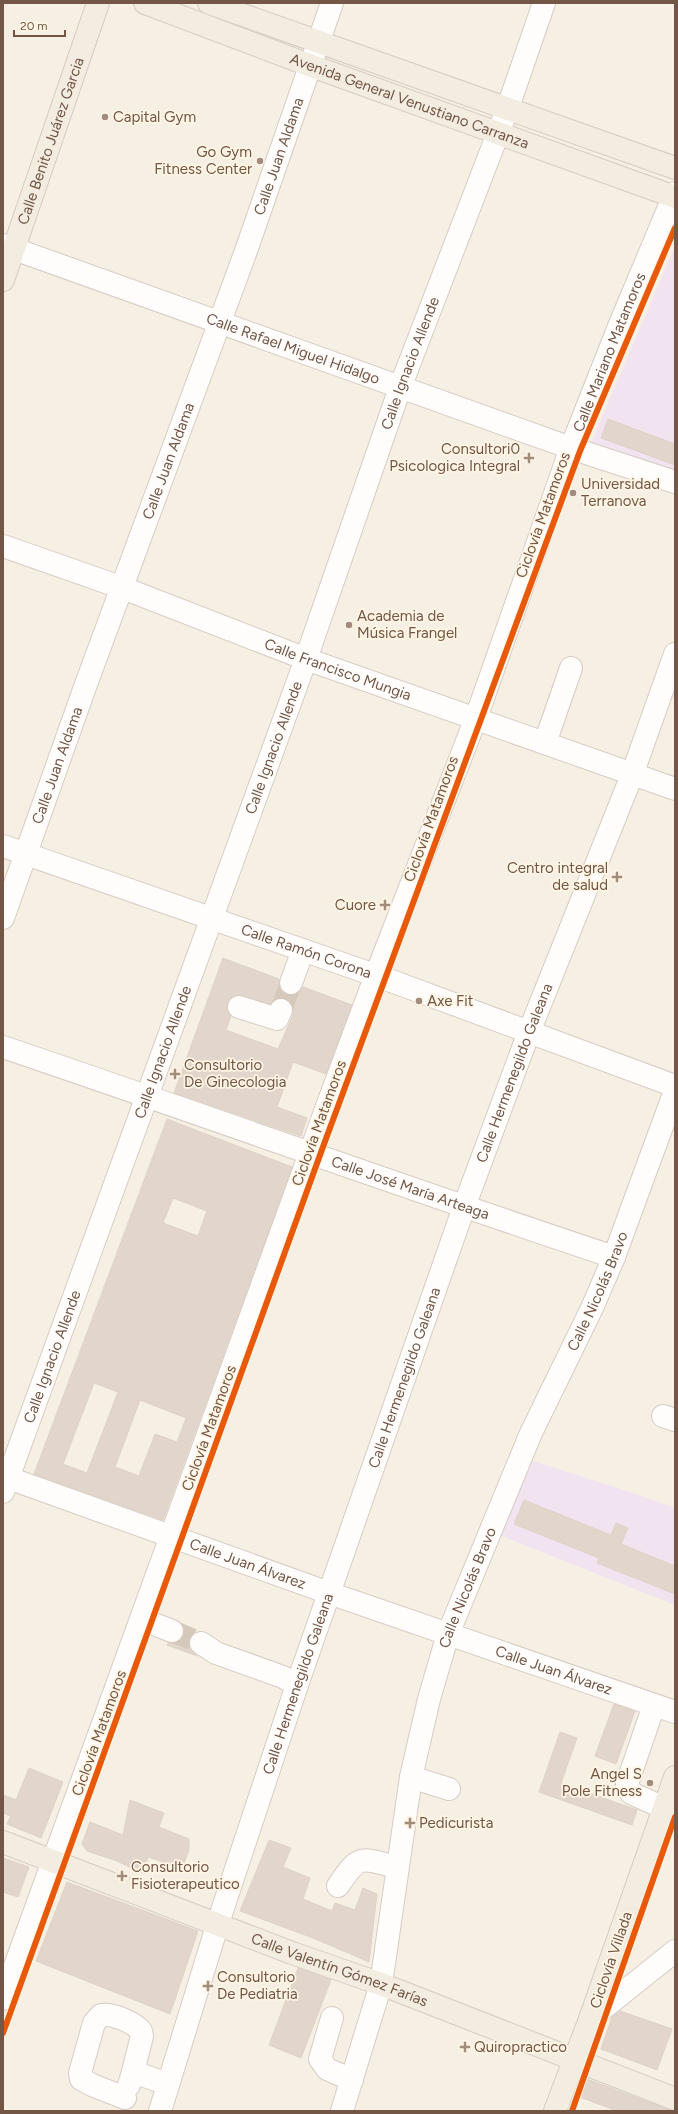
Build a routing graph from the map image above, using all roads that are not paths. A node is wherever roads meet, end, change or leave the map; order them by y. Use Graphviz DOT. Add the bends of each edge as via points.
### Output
graph roads {
  1 [pos="98,3"];
  2 [pos="145,3"];
  3 [pos="209,3"];
  4 [pos="332,3"];
  5 [pos="544,3"];
  6 [pos="317,42"];
  7 [pos="309,65"];
  8 [pos="507,110"];
  9 [pos="498,133"];
  10 [pos="675,168"];
  11 [pos="675,196"];
  12 [pos="8,247"];
  13 [pos="3,280"];
  14 [pos="218,323"];
  15 [pos="401,385"];
  16 [pos="570,448"];
  17 [pos="675,482"];
  18 [pos="3,546"];
  19 [pos="123,588"];
  20 [pos="675,654"];
  21 [pos="306,659"];
  22 [pos="571,668"];
  23 [pos="476,718"];
  24 [pos="545,743"];
  25 [pos="632,775"];
  26 [pos="675,789"];
  27 [pos="3,846"];
  28 [pos="26,854"];
  29 [pos="3,918"];
  30 [pos="212,919"];
  31 [pos="303,950"];
  32 [pos="376,976"];
  33 [pos="291,983"];
  34 [pos="239,1006"];
  35 [pos="281,1010"];
  36 [pos="529,1032"];
  37 [pos="3,1047"];
  38 [pos="675,1086"];
  39 [pos="675,1090"];
  40 [pos="147,1096"];
  41 [pos="312,1152"];
  42 [pos="464,1207"];
  43 [pos="614,1257"];
  44 [pos="5,1482"];
  45 [pos="171,1537"];
  46 [pos="329,1593"];
  47 [pos="140,1619"];
  48 [pos="172,1631"];
  49 [pos="448,1634"];
  50 [pos="202,1643"];
  51 [pos="296,1685"];
  52 [pos="654,1705"];
  53 [pos="675,1712"];
  54 [pos="412,1777"];
  55 [pos="675,1777"];
  56 [pos="448,1789"];
  57 [pos="664,1808"];
  58 [pos="3,1842"];
  59 [pos="52,1861"];
  60 [pos="397,1867"];
  61 [pos="338,1886"];
  62 [pos="218,1923"];
  63 [pos="675,1951"];
  64 [pos="381,1984"];
  65 [pos="3,1999"];
  66 [pos="332,2018"];
  67 [pos="590,2019"];
  68 [pos="574,2060"];
  69 [pos="133,2072"];
  70 [pos="352,2080"];
  71 [pos="168,2084"];
  72 [pos="675,2099"];
  73 [pos="124,2105"];
  74 [pos="160,2111"];
  75 [pos="342,2111"];
  76 [pos="555,2111"];
  1 -- 12 [label="main road, Calle Benito Juárez Garcia"];
  2 -- 7 [label="main road, Avenida General Venustiano Carranza"];
  3 -- 6 [label="main road, Avenida General Venustiano Carranza"];
  4 -- 6 [label="street, Calle Juan Aldama"];
  5 -- 8 [label="street, Calle Ignacio Allende"];
  6 -- 7 [label="street, Calle Juan Aldama"];
  6 -- 8 [label="main road, Avenida General Venustiano Carranza"];
  7 -- 9 [label="main road, Avenida General Venustiano Carranza"];
  7 -- 14 [label="street, Calle Juan Aldama" via="246,251"];
  8 -- 9 [label="street, Calle Ignacio Allende"];
  8 -- 10 [label="main road, Avenida General Venustiano Carranza"];
  9 -- 11 [label="main road, Avenida General Venustiano Carranza"];
  9 -- 15 [label="street, Calle Ignacio Allende"];
  11 -- 16 [label="street, Calle Mariano Matamoros"];
  12 -- 13 [label="main road, Calle Benito Juárez Garcia"];
  12 -- 14 [label="street, Calle Rafael Miguel Hidalgo"];
  14 -- 15 [label="street, Calle Rafael Miguel Hidalgo"];
  14 -- 19 [label="street, Calle Juan Aldama"];
  15 -- 16 [label="street, Calle Rafael Miguel Hidalgo"];
  15 -- 21 [label="street, Calle Ignacio Allende"];
  16 -- 17 [label="street, Calle Rafael Miguel Hidalgo"];
  16 -- 23 [label="street, Calle Mariano Matamoros"];
  18 -- 19 [label="street, Calle Francisco Mungia"];
  19 -- 21 [label="street, Calle Francisco Mungia"];
  19 -- 28 [label="street, Calle Juan Aldama"];
  20 -- 25 [label="street, Calle Hermenegildo Galeana"];
  21 -- 23 [label="street, Calle Francisco Mungia"];
  21 -- 30 [label="street, Calle Ignacio Allende"];
  22 -- 24 [label="street"];
  23 -- 24 [label="street, Calle Francisco Mungia"];
  23 -- 32 [label="street, Calle Mariano Matamoros"];
  24 -- 25 [label="street, Calle Francisco Mungia"];
  25 -- 26 [label="street, Calle Francisco Mungia"];
  25 -- 36 [label="street, Calle Hermenegildo Galeana"];
  27 -- 28 [label="street, Calle Ramón Corona"];
  28 -- 29 [label="street, Calle Juan Aldama"];
  28 -- 30 [label="street, Calle Ramón Corona"];
  30 -- 31 [label="street, Calle Ramón Corona"];
  30 -- 40 [label="street, Calle Ignacio Allende"];
  31 -- 32 [label="street, Calle Ramón Corona"];
  31 -- 33 [label="street"];
  32 -- 36 [label="street, Calle Ramón Corona"];
  32 -- 41 [label="street, Calle Mariano Matamoros"];
  34 -- 35 [label="street" via="277,1019"];
  36 -- 38 [label="street, Calle Ramón Corona"];
  36 -- 42 [label="street, Calle Hermenegildo Galeana"];
  37 -- 40 [label="street, Calle José María Arteaga"];
  39 -- 43 [label="street, Calle Nicolás Bravo"];
  40 -- 41 [label="street, Calle José María Arteaga"];
  40 -- 44 [label="street, Calle Ignacio Allende"];
  41 -- 42 [label="street, Calle José María Arteaga"];
  41 -- 45 [label="street, Calle Mariano Matamoros"];
  42 -- 43 [label="street, Calle José María Arteaga"];
  42 -- 46 [label="street, Calle Hermenegildo Galeana"];
  43 -- 49 [label="street, Calle Nicolás Bravo" via="531,1433"];
  44 -- 45 [label="street, Calle Juan Álvarez"];
  45 -- 46 [label="street, Calle Juan Álvarez"];
  45 -- 47 [label="street, Calle Mariano Matamoros"];
  46 -- 49 [label="street, Calle Juan Álvarez"];
  46 -- 51 [label="street, Calle Hermenegildo Galeana"];
  47 -- 48 [label="street"];
  47 -- 59 [label="street, Calle Mariano Matamoros"];
  49 -- 52 [label="street, Calle Juan Álvarez"];
  49 -- 54 [label="street, Calle Nicolás Bravo" via="429,1699"];
  50 -- 51 [label="street" via="216,1653 283,1677"];
  51 -- 62 [label="street, Calle Hermenegildo Galeana"];
  52 -- 53 [label="street, Calle Juan Álvarez"];
  52 -- 57 [label="street" via="627,1784 631,1794"];
  54 -- 56 [label="street"];
  54 -- 60 [label="street, Calle Nicolás Bravo"];
  55 -- 57 [label="main road"];
  57 -- 67 [label="main road"];
  58 -- 59 [label="main road, Calle Valentín Gómez Farías"];
  59 -- 62 [label="main road, Calle Valentín Gómez Farías"];
  59 -- 65 [label="street, Calle Mariano Matamoros"];
  60 -- 61 [label="street" via="365,1859 358,1860"];
  60 -- 64 [label="street, Calle Nicolás Bravo"];
  62 -- 64 [label="main road, Calle Valentín Gómez Farías" via="292,1953"];
  62 -- 71 [label="street, Calle Hermenegildo Galeana"];
  63 -- 67 [label="street"];
  64 -- 68 [label="main road, Calle Valentín Gómez Farías"];
  64 -- 70 [label="street, Calle Nicolás Bravo"];
  66 -- 70 [label="street" via="320,2059 327,2069"];
  67 -- 68 [label="main road"];
  68 -- 72 [label="main road, Calle Valentín Gómez Farías"];
  68 -- 76 [label="main road"];
  69 -- 71 [label="street"];
  69 -- 73 [label="street"];
  69 -- 73 [label="street" via="141,2031 132,2024 106,2014 101,2015 94,2023 80,2073 81,2079"];
  70 -- 75 [label="street, Calle Nicolás Bravo"];
  71 -- 74 [label="street, Calle Hermenegildo Galeana"];
}
